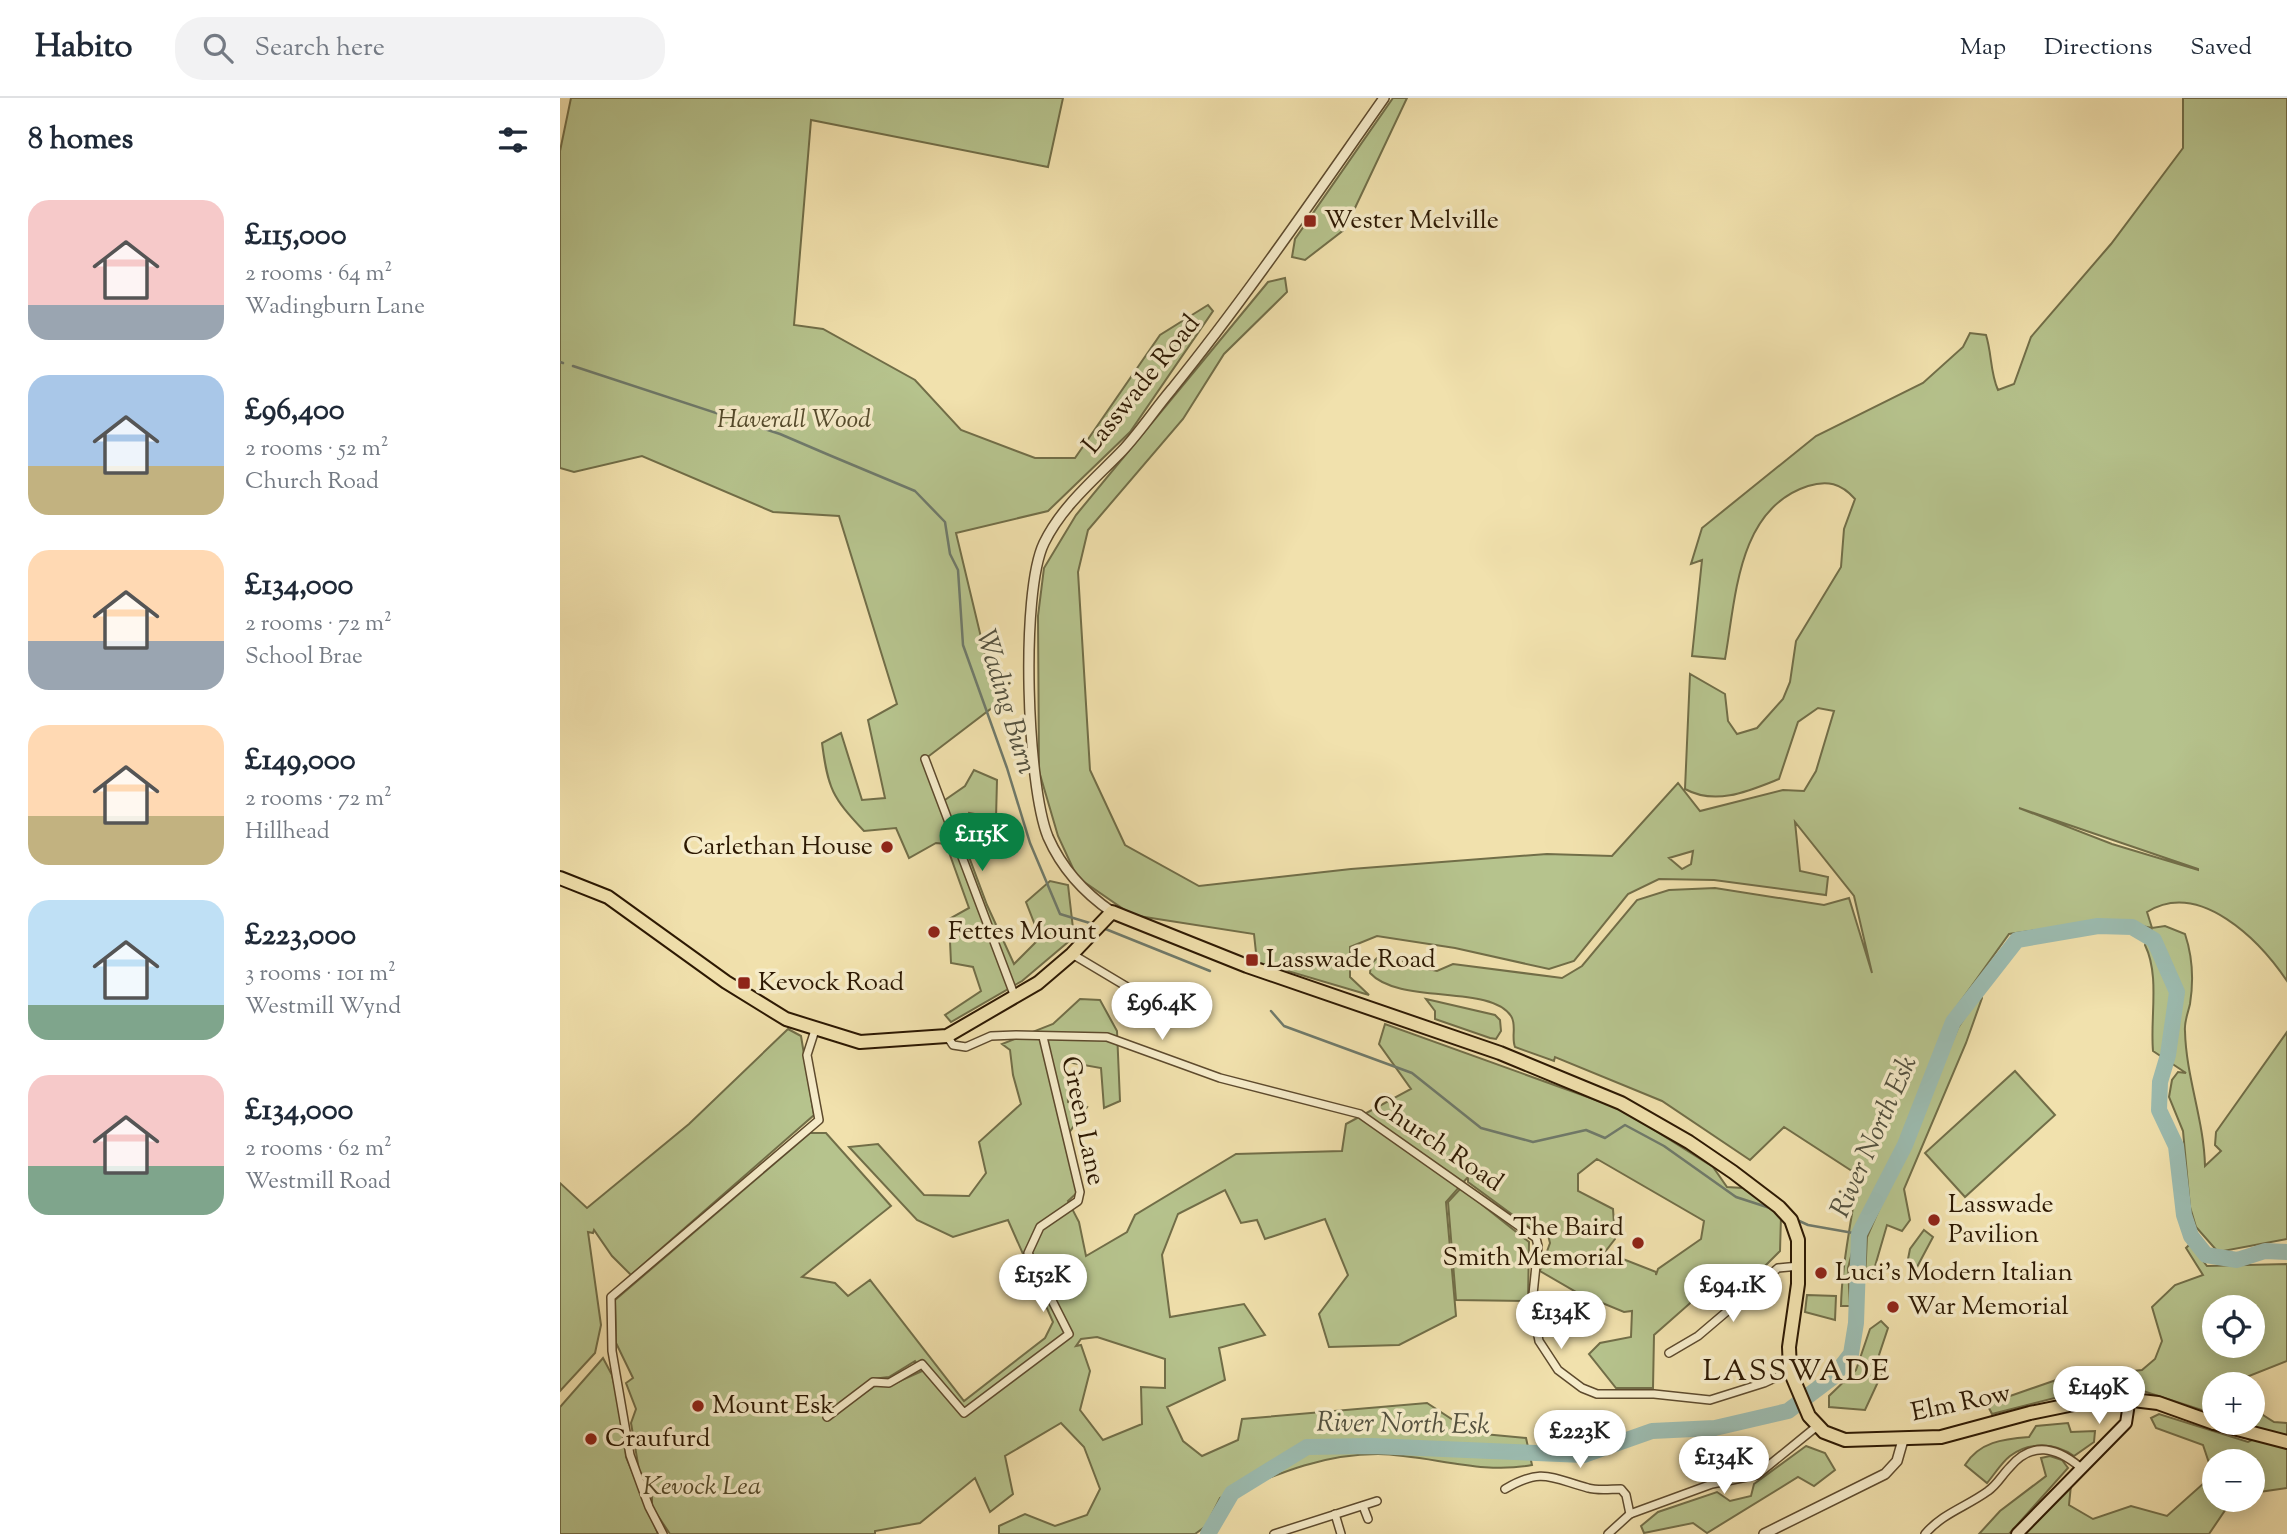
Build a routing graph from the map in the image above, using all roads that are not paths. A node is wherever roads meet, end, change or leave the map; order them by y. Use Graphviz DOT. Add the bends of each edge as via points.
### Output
graph roads {
  1 [pos="1384,98"];
  2 [pos="925,759"];
  3 [pos="560,878"];
  4 [pos="1103,922"];
  5 [pos="1072,954"];
  6 [pos="1164,992"];
  7 [pos="1016,997"];
  8 [pos="815,1030"];
  9 [pos="947,1036"];
  10 [pos="1043,1037"];
  11 [pos="1795,1266"];
  12 [pos="1670,1353"];
  13 [pos="1791,1376"];
  14 [pos="2130,1398"];
  15 [pos="827,1417"];
  16 [pos="2202,1419"];
  17 [pos="1813,1421"];
  18 [pos="2260,1435"];
  19 [pos="1903,1440"];
  20 [pos="2287,1442"];
  21 [pos="2080,1467"];
  22 [pos="1505,1489"];
  23 [pos="1377,1501"];
  24 [pos="1363,1506"];
  25 [pos="1335,1514"];
  26 [pos="1630,1514"];
  27 [pos="1367,1519"];
  28 [pos="663,1534"];
  29 [pos="1274,1534"];
  30 [pos="1341,1534"];
  31 [pos="1608,1534"];
  32 [pos="1764,1534"];
  33 [pos="1925,1534"];
  34 [pos="2017,1534"];
  1 -- 4 [label="street, Lasswade Road" via="1184,374 1124,449 1070,505 1042,547 1029,643 1032,757 1047,835"];
  2 -- 7 [label="street"];
  3 -- 8 [label="main road" via="608,897 726,982 786,1019"];
  4 -- 5 [label="main road"];
  4 -- 11 [label="main road, Lasswade Road" via="1500,1053 1644,1116 1733,1172 1779,1208 1791,1220 1798,1240"];
  5 -- 6 [label="street" via="1139,994"];
  5 -- 7 [label="main road"];
  7 -- 9 [label="main road"];
  8 -- 9 [label="main road" via="860,1042"];
  8 -- 28 [label="street" via="807,1055 819,1120 611,1297 612,1351 631,1455"];
  9 -- 10 [label="street, Church Road" via="953,1045 966,1046 991,1037"];
  10 -- 13 [label="street, Church Road" via="1107,1037 1220,1078 1360,1114 1536,1238 1532,1304 1539,1341 1571,1382 1597,1394 1710,1400"];
  10 -- 15 [label="street, Green Lane" via="1080,1192 1078,1201 1040,1227 1028,1253 1069,1334 964,1413 922,1364 889,1383 873,1382"];
  11 -- 12 [label="street" via="1778,1268 1698,1336"];
  11 -- 13 [label="main road"];
  13 -- 17 [label="main road"];
  14 -- 16 [label="main road, Elm Row"];
  14 -- 19 [label="main road, Elm Row" via="2078,1402 1941,1437"];
  14 -- 21 [label="main road" via="2126,1423"];
  17 -- 19 [label="main road, Elm Row" via="1845,1440"];
  17 -- 26 [label="street" via="1757,1475 1712,1484"];
  18 -- 20 [label="main road, Elm Row"];
  19 -- 32 [label="street" via="1898,1461 1885,1474"];
  21 -- 33 [label="street" via="2056,1450 2027,1452 1989,1491 1944,1516"];
  21 -- 34 [label="main road"];
  22 -- 26 [label="street" via="1541,1474 1591,1489 1621,1489"];
  23 -- 24 [label="street"];
  24 -- 25 [label="street"];
  24 -- 27 [label="street"];
  25 -- 29 [label="street"];
  25 -- 30 [label="street"];
  26 -- 31 [label="street"];
}
